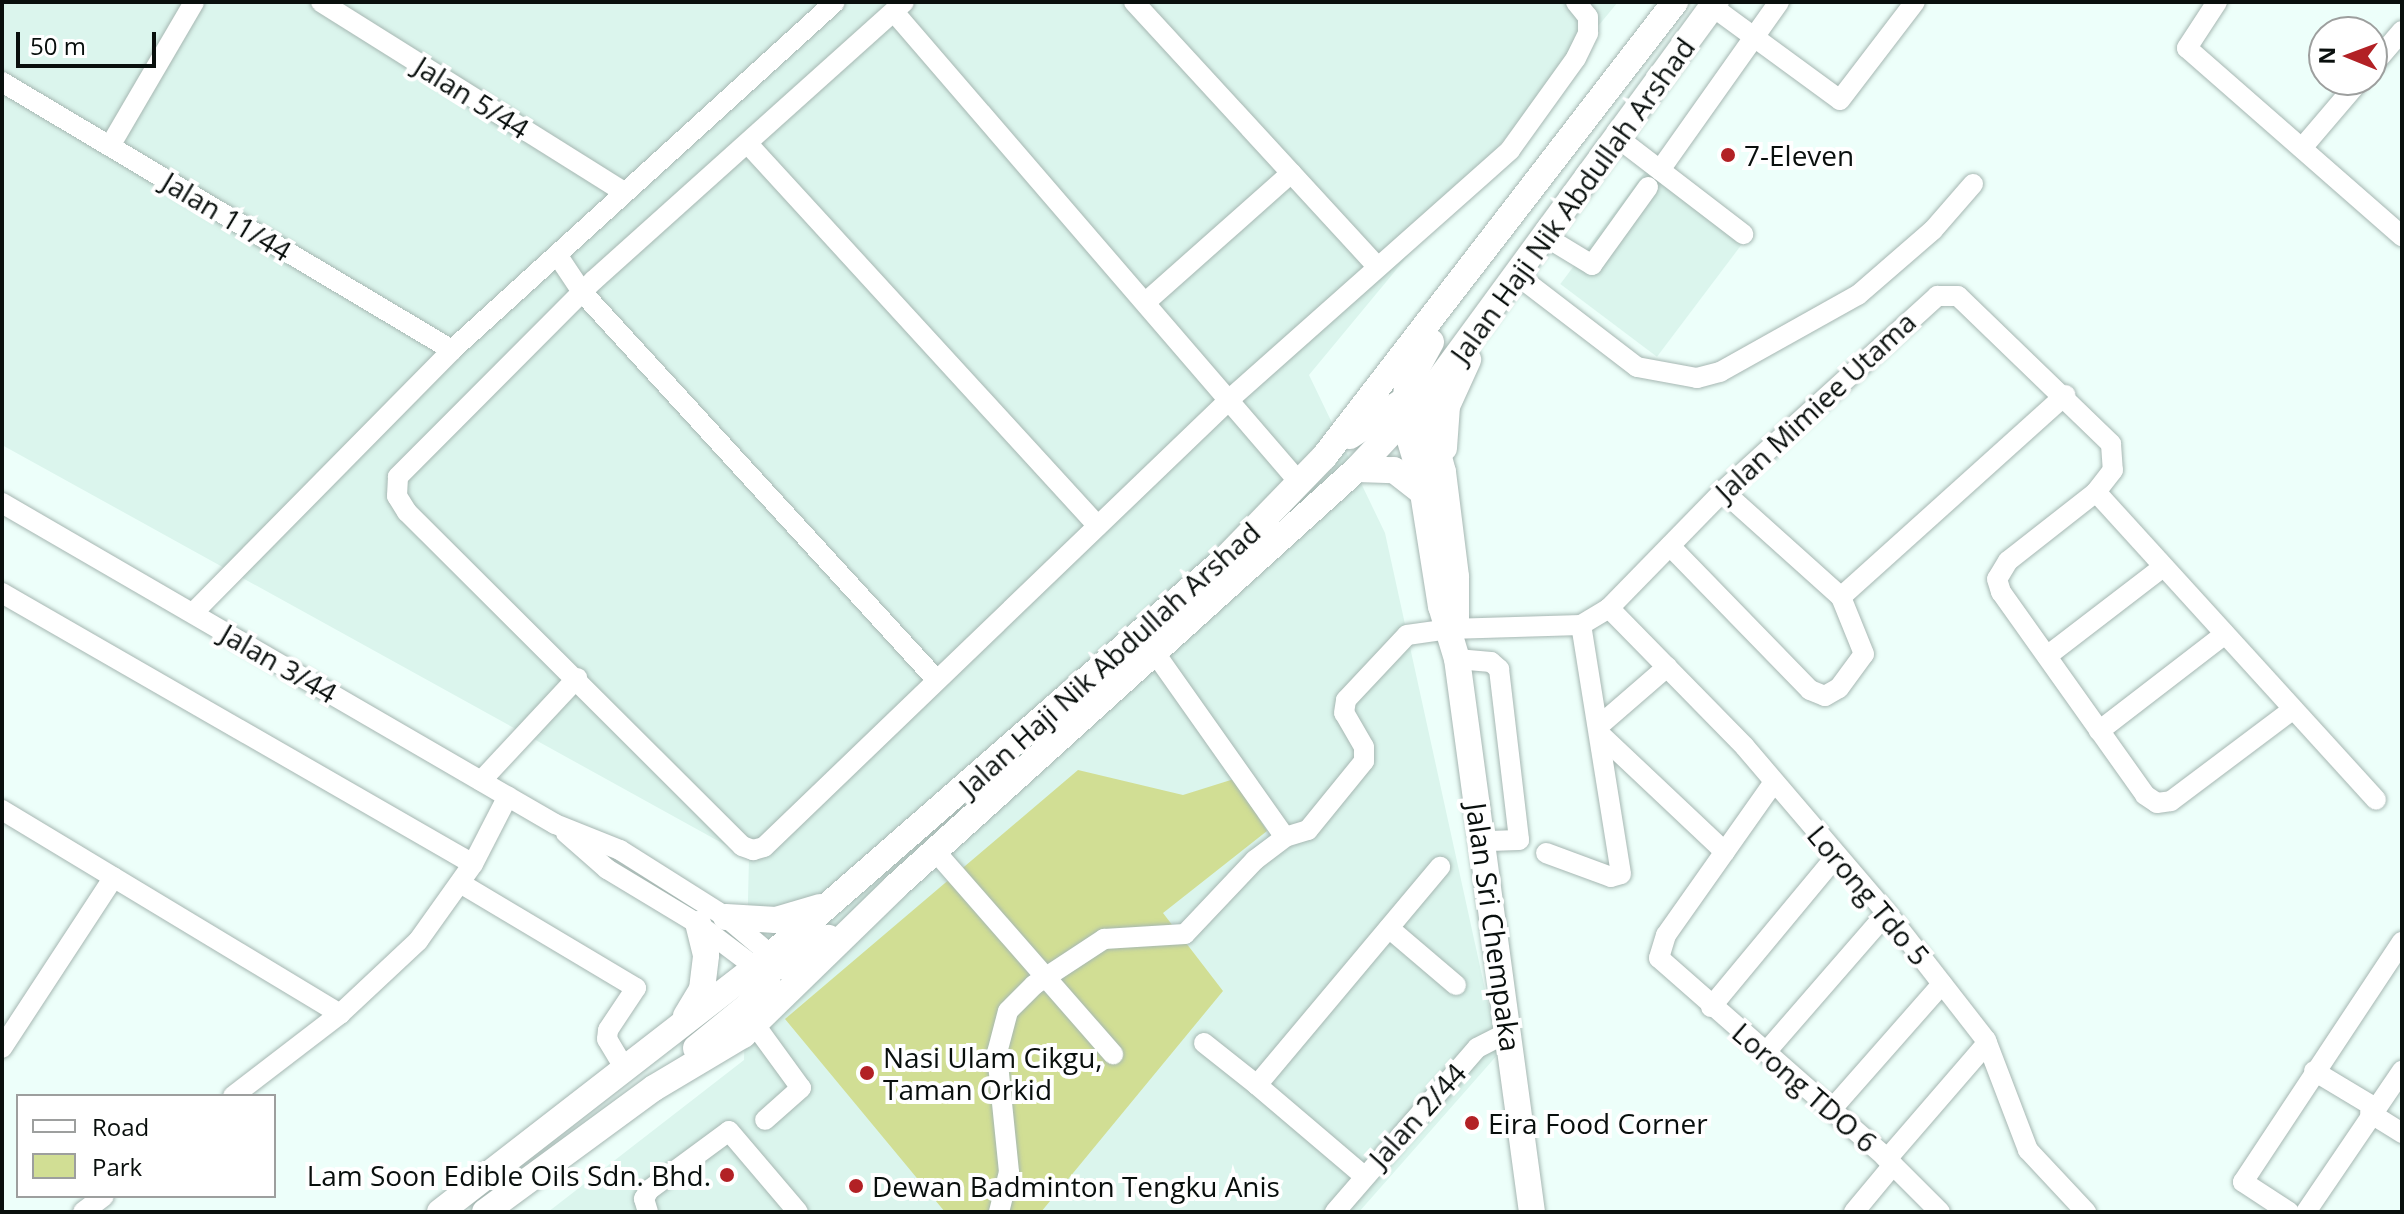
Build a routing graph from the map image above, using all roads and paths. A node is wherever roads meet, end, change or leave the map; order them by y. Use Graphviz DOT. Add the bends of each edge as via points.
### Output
graph roads {
  1 [pos="194,2"];
  2 [pos="321,2"];
  3 [pos="835,2"];
  4 [pos="1134,2"];
  5 [pos="1576,2"];
  6 [pos="1675,2"];
  7 [pos="1779,2"];
  8 [pos="1915,2"];
  9 [pos="2217,2"];
  10 [pos="1714,4"];
  11 [pos="899,7"];
  12 [pos="2402,31"];
  13 [pos="1753,37"];
  14 [pos="2388,47"];
  15 [pos="2,82"];
  16 [pos="2346,96"];
  17 [pos="1618,138"];
  18 [pos="748,144"];
  19 [pos="110,146"];
  20 [pos="2302,148"];
  21 [pos="1291,173"];
  22 [pos="1654,178"];
  23 [pos="1973,184"];
  24 [pos="624,192"];
  25 [pos="1743,234"];
  26 [pos="2402,236"];
  27 [pos="1546,237"];
  28 [pos="1491,247"];
  29 [pos="558,256"];
  30 [pos="1378,267"];
  31 [pos="1517,275"];
  32 [pos="582,292"];
  33 [pos="1147,301"];
  34 [pos="1493,308"];
  35 [pos="452,350"];
  36 [pos="2065,395"];
  37 [pos="1231,398"];
  38 [pos="1409,408"];
  39 [pos="1324,457"];
  40 [pos="1357,469"];
  41 [pos="1443,472"];
  42 [pos="1299,482"];
  43 [pos="1723,491"];
  44 [pos="2096,492"];
  45 [pos="1423,493"];
  46 [pos="2,503"];
  47 [pos="1097,525"];
  48 [pos="1670,546"];
  49 [pos="2163,567"];
  50 [pos="2,593"];
  51 [pos="1841,597"];
  52 [pos="1609,608"];
  53 [pos="193,613"];
  54 [pos="1581,625"];
  55 [pos="2225,634"];
  56 [pos="1454,640"];
  57 [pos="1155,653"];
  58 [pos="2047,656"];
  59 [pos="1667,667"];
  60 [pos="577,678"];
  61 [pos="935,678"];
  62 [pos="2292,710"];
  63 [pos="1601,731"];
  64 [pos="2099,731"];
  65 [pos="481,781"];
  66 [pos="1774,782"];
  67 [pos="508,796"];
  68 [pos="2376,800"];
  69 [pos="2,810"];
  70 [pos="555,824"];
  71 [pos="1285,837"];
  72 [pos="1482,841"];
  73 [pos="936,852"];
  74 [pos="1725,852"];
  75 [pos="1546,853"];
  76 [pos="1837,855"];
  77 [pos="473,864"];
  78 [pos="1440,867"];
  79 [pos="114,877"];
  80 [pos="460,883"];
  81 [pos="884,900"];
  82 [pos="835,901"];
  83 [pos="1887,913"];
  84 [pos="726,917"];
  85 [pos="698,924"];
  86 [pos="1389,928"];
  87 [pos="2402,942"];
  88 [pos="766,963"];
  89 [pos="1045,978"];
  90 [pos="1942,984"];
  91 [pos="1456,985"];
  92 [pos="1711,1007"];
  93 [pos="340,1014"];
  94 [pos="755,1025"];
  95 [pos="675,1027"];
  96 [pos="1510,1031"];
  97 [pos="1204,1043"];
  98 [pos="1987,1043"];
  99 [pos="2,1048"];
  100 [pos="1766,1052"];
  101 [pos="1113,1054"];
  102 [pos="624,1067"];
  103 [pos="2314,1071"];
  104 [pos="2402,1071"];
  105 [pos="1257,1085"];
  106 [pos="654,1088"];
  107 [pos="236,1094"];
  108 [pos="1831,1110"];
  109 [pos="2372,1110"];
  110 [pos="765,1120"];
  111 [pos="2402,1133"];
  112 [pos="1890,1162"];
  113 [pos="1364,1176"];
  114 [pos="101,1198"];
  115 [pos="83,1212"];
  116 [pos="440,1212"];
  117 [pos="485,1212"];
  118 [pos="648,1212"];
  119 [pos="798,1212"];
  120 [pos="999,1212"];
  121 [pos="1335,1212"];
  122 [pos="1532,1212"];
  123 [pos="1854,1212"];
  124 [pos="1940,1212"];
  125 [pos="2086,1212"];
  126 [pos="2289,1212"];
  127 [pos="2306,1212"];
  1 -- 19 [label="street"];
  2 -- 24 [label="street, Jalan 5/44"];
  3 -- 24 [label="street"];
  4 -- 21 [label="street"];
  5 -- 30 [label="street" via="1588,17 1588,33 1510,150"];
  6 -- 28 [label="main road, Jalan Haji Nik Abdullah Arshad"];
  7 -- 13 [label="street"];
  8 -- 13 [label="street" via="1845,99 1836,99"];
  9 -- 20 [label="street" via="2187,48"];
  10 -- 13 [label="street"];
  10 -- 17 [label="main road, Jalan Haji Nik Abdullah Arshad"];
  11 -- 18 [label="street"];
  11 -- 33 [label="street"];
  12 -- 14 [label="street"];
  13 -- 22 [label="street"];
  15 -- 19 [label="street, Jalan 11/44"];
  16 -- 20 [label="street"];
  17 -- 22 [label="street"];
  17 -- 27 [label="main road, Jalan Haji Nik Abdullah Arshad"];
  18 -- 32 [label="street"];
  18 -- 47 [label="street"];
  19 -- 35 [label="street, Jalan 11/44"];
  20 -- 26 [label="street"];
  21 -- 30 [label="street"];
  21 -- 33 [label="street"];
  22 -- 25 [label="street"];
  22 -- 27 [label="street" via="1592,265"];
  23 -- 31 [label="street" via="1933,230 1858,295 1720,372 1697,378 1651,374 1637,367"];
  24 -- 29 [label="street"];
  27 -- 31 [label="main road, Jalan Haji Nik Abdullah Arshad"];
  28 -- 38 [label="main road" via="1414,369"];
  28 -- 39 [label="main road, Jalan Haji Nik Abdullah Arshad"];
  29 -- 32 [label="street"];
  29 -- 35 [label="street"];
  30 -- 37 [label="street"];
  31 -- 34 [label="main road, Jalan Haji Nik Abdullah Arshad"];
  32 -- 60 [label="street" via="398,477 397,496"];
  32 -- 61 [label="street"];
  33 -- 37 [label="street"];
  34 -- 38 [label="main road, Jalan Haji Nik Abdullah Arshad"];
  34 -- 41 [label="main road" via="1447,406"];
  35 -- 53 [label="street"];
  36 -- 43 [label="street, Jalan Mimiee Utama" via="1958,296 1947,293 1926,302"];
  36 -- 44 [label="street, Jalan Mimiee Utama" via="2111,444 2113,470"];
  36 -- 51 [label="street"];
  37 -- 42 [label="street"];
  37 -- 47 [label="street"];
  38 -- 39 [label="main road" via="1375,416"];
  38 -- 40 [label="main road, Jalan Haji Nik Abdullah Arshad"];
  38 -- 41 [label="main road" via="1434,433"];
  38 -- 45 [label="main road"];
  39 -- 42 [label="main road, Jalan Haji Nik Abdullah Arshad"];
  40 -- 45 [label="main road" via="1394,470"];
  40 -- 57 [label="main road, Jalan Haji Nik Abdullah Arshad"];
  41 -- 56 [label="main road" via="1456,577"];
  42 -- 82 [label="main road, Jalan Haji Nik Abdullah Arshad" via="1226,558"];
  43 -- 48 [label="street, Jalan Mimiee Utama"];
  43 -- 51 [label="street"];
  44 -- 49 [label="street"];
  44 -- 58 [label="street" via="1999,573 1998,586"];
  45 -- 56 [label="main road" via="1436,580"];
  46 -- 53 [label="street, Jalan 3/44"];
  47 -- 61 [label="street"];
  48 -- 51 [label="street" via="1817,694 1839,688 1864,654"];
  48 -- 52 [label="street, Jalan Mimiee Utama"];
  49 -- 55 [label="street"];
  49 -- 58 [label="street"];
  50 -- 77 [label="street"];
  52 -- 54 [label="street, Jalan Mimiee Utama"];
  52 -- 59 [label="street, Lorong Tdo 5"];
  53 -- 65 [label="street, Jalan 3/44"];
  54 -- 56 [label="street, Jalan Mimiee Utama"];
  54 -- 63 [label="street"];
  55 -- 62 [label="street"];
  55 -- 64 [label="street"];
  56 -- 71 [label="street" via="1407,635 1350,695 1344,713 1364,747 1364,761 1308,830"];
  56 -- 72 [label="main road, Jalan Sri Chempaka"];
  56 -- 72 [label="street" via="1499,669 1519,840"];
  57 -- 71 [label="street"];
  57 -- 73 [label="main road, Jalan Haji Nik Abdullah Arshad"];
  58 -- 64 [label="street"];
  59 -- 63 [label="street"];
  59 -- 66 [label="street, Lorong Tdo 5"];
  60 -- 61 [label="street" via="742,846 753,850 764,847"];
  60 -- 65 [label="street"];
  62 -- 64 [label="street" via="2174,799 2151,800"];
  62 -- 68 [label="street"];
  63 -- 74 [label="street"];
  63 -- 75 [label="street" via="1621,874 1611,877"];
  65 -- 67 [label="street, Jalan 3/44"];
  66 -- 74 [label="street"];
  66 -- 76 [label="street, Lorong Tdo 5"];
  67 -- 70 [label="street, Jalan 3/44"];
  67 -- 77 [label="street"];
  69 -- 79 [label="street"];
  70 -- 84 [label="street, Jalan 3/44" via="620,850"];
  70 -- 85 [label="street, Jalan 3/44" via="607,869"];
  71 -- 89 [label="street" via="1255,860 1185,934 1108,938"];
  72 -- 96 [label="main road, Jalan Sri Chempaka"];
  73 -- 81 [label="main road, Jalan Haji Nik Abdullah Arshad"];
  73 -- 89 [label="street"];
  74 -- 92 [label="street, Lorong TDO 6" via="1659,947 1665,968"];
  76 -- 83 [label="street, Lorong Tdo 5"];
  76 -- 92 [label="street"];
  77 -- 80 [label="street"];
  78 -- 86 [label="street"];
  79 -- 93 [label="street"];
  79 -- 99 [label="street"];
  80 -- 93 [label="street" via="418,941"];
  80 -- 102 [label="street" via="636,988 608,1030 607,1039"];
  81 -- 88 [label="main road" via="806,956"];
  81 -- 94 [label="main road, Jalan Haji Nik Abdullah Arshad"];
  82 -- 84 [label="main road" via="776,920"];
  82 -- 88 [label="main road, Jalan Haji Nik Abdullah Arshad"];
  83 -- 90 [label="street, Lorong Tdo 5"];
  83 -- 100 [label="street"];
  84 -- 88 [label="street, Jalan 3/44"];
  85 -- 88 [label="street, Jalan 3/44"];
  85 -- 95 [label="main road" via="706,955 702,989"];
  86 -- 91 [label="street"];
  86 -- 105 [label="street"];
  87 -- 103 [label="street"];
  88 -- 95 [label="main road, Jalan Haji Nik Abdullah Arshad"];
  88 -- 106 [label="main road" via="749,1005"];
  89 -- 101 [label="street"];
  89 -- 120 [label="street" via="1008,1011 997,1053 1009,1172"];
  90 -- 98 [label="street, Lorong Tdo 5"];
  90 -- 108 [label="street"];
  92 -- 100 [label="street, Lorong TDO 6"];
  93 -- 107 [label="street"];
  94 -- 106 [label="main road, Jalan Haji Nik Abdullah Arshad"];
  94 -- 110 [label="street" via="801,1088"];
  95 -- 102 [label="main road, Jalan Haji Nik Abdullah Arshad"];
  96 -- 113 [label="street, Jalan 2/44" via="1477,1048"];
  96 -- 122 [label="main road, Jalan Sri Chempaka"];
  97 -- 105 [label="street"];
  98 -- 112 [label="street"];
  98 -- 125 [label="street, Lorong Tdo 5" via="2028,1150"];
  100 -- 108 [label="street, Lorong TDO 6"];
  102 -- 116 [label="main road, Jalan Haji Nik Abdullah Arshad"];
  103 -- 109 [label="street"];
  103 -- 126 [label="street" via="2243,1182"];
  104 -- 109 [label="street"];
  105 -- 113 [label="street"];
  106 -- 117 [label="main road, Jalan Haji Nik Abdullah Arshad"];
  108 -- 112 [label="street, Lorong TDO 6"];
  109 -- 111 [label="street"];
  109 -- 127 [label="street"];
  112 -- 123 [label="street"];
  112 -- 124 [label="street, Lorong TDO 6"];
  113 -- 121 [label="street, Jalan 2/44"];
  114 -- 115 [label="street"];
  118 -- 119 [label="street" via="644,1199 649,1190 729,1131"];
}
